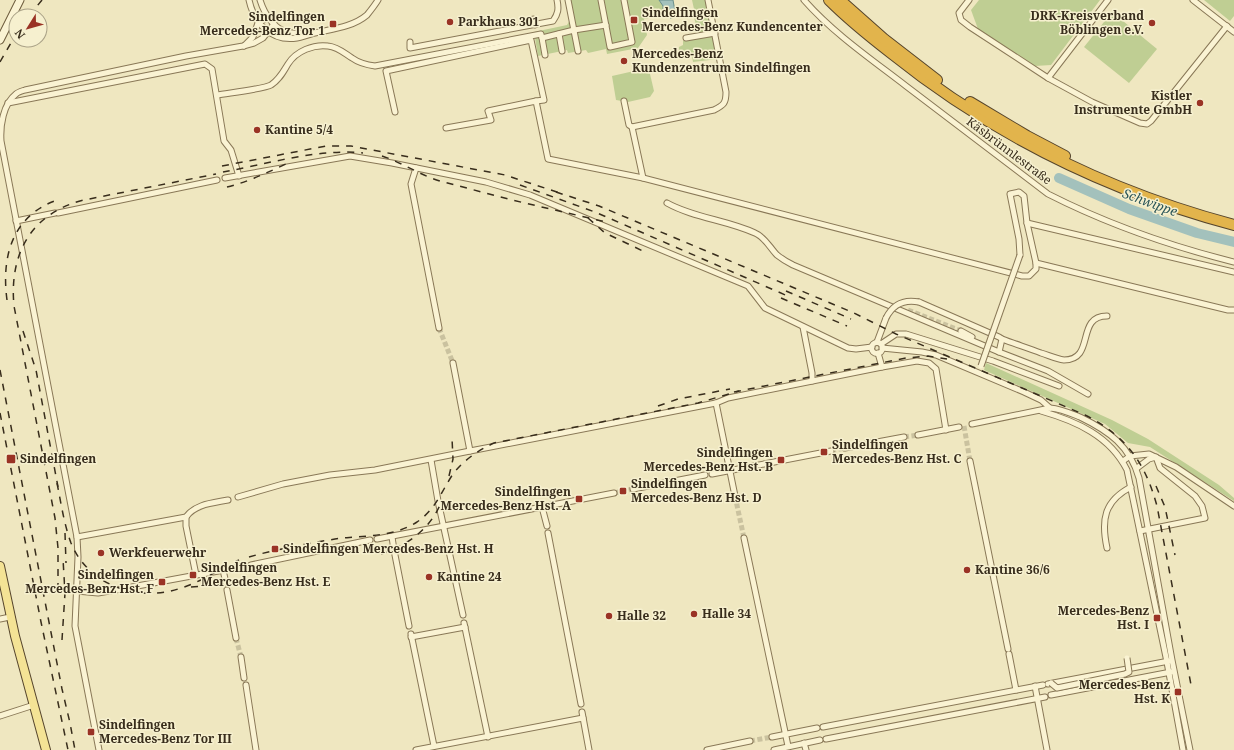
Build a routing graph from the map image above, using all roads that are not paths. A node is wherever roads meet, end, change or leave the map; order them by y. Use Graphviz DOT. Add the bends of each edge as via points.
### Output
graph roads {
  1 [pos="249,0"];
  2 [pos="378,0"];
  3 [pos="557,0"];
  4 [pos="568,0"];
  5 [pos="601,0"];
  6 [pos="624,0"];
  7 [pos="708,0"];
  8 [pos="804,0"];
  9 [pos="829,0"];
  10 [pos="841,0"];
  11 [pos="969,0"];
  12 [pos="1108,0"];
  13 [pos="1193,0"];
  14 [pos="261,1"];
  15 [pos="268,17"];
  16 [pos="533,19"];
  17 [pos="8,23"];
  18 [pos="258,23"];
  19 [pos="274,24"];
  20 [pos="535,25"];
  21 [pos="606,25"];
  22 [pos="1227,26"];
  23 [pos="574,30"];
  24 [pos="268,32"];
  25 [pos="1234,32"];
  26 [pos="314,33"];
  27 [pos="715,33"];
  28 [pos="558,34"];
  29 [pos="542,38"];
  30 [pos="686,38"];
  31 [pos="0,40"];
  32 [pos="410,42"];
  33 [pos="243,46"];
  34 [pos="562,51"];
  35 [pos="578,51"];
  36 [pos="545,55"];
  37 [pos="1048,78"];
  38 [pos="217,95"];
  39 [pos="536,101"];
  40 [pos="624,101"];
  41 [pos="8,103"];
  42 [pos="395,112"];
  43 [pos="632,127"];
  44 [pos="446,128"];
  45 [pos="416,168"];
  46 [pos="239,176"];
  47 [pos="225,178"];
  48 [pos="643,178"];
  49 [pos="217,180"];
  50 [pos="667,203"];
  51 [pos="1234,218"];
  52 [pos="16,221"];
  53 [pos="1027,223"];
  54 [pos="1234,225"];
  55 [pos="1036,262"];
  56 [pos="1234,262"];
  57 [pos="1234,272"];
  58 [pos="1231,310"];
  59 [pos="1107,316"];
  60 [pos="803,327"];
  61 [pos="439,328"];
  62 [pos="960,331"];
  63 [pos="1002,339"];
  64 [pos="980,344"];
  65 [pos="880,345"];
  66 [pos="872,347"];
  67 [pos="999,352"];
  68 [pos="878,353"];
  69 [pos="453,363"];
  70 [pos="882,367"];
  71 [pos="978,373"];
  72 [pos="812,381"];
  73 [pos="1059,386"];
  74 [pos="1088,394"];
  75 [pos="716,403"];
  76 [pos="1050,408"];
  77 [pos="1040,410"];
  78 [pos="972,424"];
  79 [pos="959,427"];
  80 [pos="946,430"];
  81 [pos="918,435"];
  82 [pos="904,437"];
  83 [pos="845,448"];
  84 [pos="470,451"];
  85 [pos="831,451"];
  86 [pos="1130,456"];
  87 [pos="1156,457"];
  88 [pos="431,460"];
  89 [pos="970,461"];
  90 [pos="1123,461"];
  91 [pos="1137,468"];
  92 [pos="729,471"];
  93 [pos="712,474"];
  94 [pos="705,475"];
  95 [pos="1131,487"];
  96 [pos="633,489"];
  97 [pos="614,493"];
  98 [pos="735,496"];
  99 [pos="238,497"];
  100 [pos="228,500"];
  101 [pos="1234,506"];
  102 [pos="542,507"];
  103 [pos="186,516"];
  104 [pos="547,526"];
  105 [pos="444,527"];
  106 [pos="1148,530"];
  107 [pos="1140,531"];
  108 [pos="548,533"];
  109 [pos="77,537"];
  110 [pos="392,537"];
  111 [pos="744,538"];
  112 [pos="377,539"];
  113 [pos="370,540"];
  114 [pos="1107,548"];
  115 [pos="250,565"];
  116 [pos="0,566"];
  117 [pos="240,567"];
  118 [pos="223,570"];
  119 [pos="196,575"];
  120 [pos="226,583"];
  121 [pos="227,590"];
  122 [pos="77,591"];
  123 [pos="463,615"];
  124 [pos="10,617"];
  125 [pos="0,619"];
  126 [pos="409,626"];
  127 [pos="236,638"];
  128 [pos="241,657"];
  129 [pos="1126,658"];
  130 [pos="1169,661"];
  131 [pos="1171,672"];
  132 [pos="244,678"];
  133 [pos="1047,684"];
  134 [pos="246,685"];
  135 [pos="1035,686"];
  136 [pos="1016,690"];
  137 [pos="1037,698"];
  138 [pos="581,704"];
  139 [pos="34,705"];
  140 [pos="582,712"];
  141 [pos="0,716"];
  142 [pos="583,718"];
  143 [pos="823,726"];
  144 [pos="817,728"];
  145 [pos="786,734"];
  146 [pos="488,737"];
  147 [pos="772,737"];
  148 [pos="826,739"];
  149 [pos="820,740"];
  150 [pos="750,741"];
  151 [pos="804,743"];
  152 [pos="434,746"];
  153 [pos="788,746"];
  154 [pos="46,750"];
  155 [pos="100,750"];
  156 [pos="256,750"];
  157 [pos="416,750"];
  158 [pos="590,750"];
  159 [pos="707,750"];
  160 [pos="774,750"];
  161 [pos="806,750"];
  162 [pos="1047,750"];
  163 [pos="1183,750"];
  164 [pos="1190,750"];
  1 -- 18 [label="street"];
  2 -- 26 [label="street" via="367,15 356,22"];
  3 -- 20 [label="street" via="558,14 552,21"];
  4 -- 23 [label="street"];
  5 -- 21 [label="street"];
  6 -- 21 [label="street" via="632,42 610,47"];
  7 -- 27 [label="street"];
  8 -- 56 [label="street, Käsbrünnlestraße" via="840,34 1048,194 1120,226"];
  9 -- 54 [label="highway" via="908,67 1019,140 1112,184 1180,209"];
  10 -- 51 [label="highway" via="905,56 951,90 1007,125 1080,163 1142,189"];
  11 -- 37 [label="street" via="959,13 961,20"];
  12 -- 37 [label="street"];
  13 -- 22 [label="street"];
  14 -- 15 [label="street"];
  15 -- 18 [label="street"];
  15 -- 19 [label="street"];
  16 -- 20 [label="street"];
  17 -- 31 [label="main road"];
  18 -- 24 [label="street"];
  18 -- 33 [label="street" via="253,37"];
  19 -- 24 [label="street"];
  19 -- 26 [label="street" via="280,30 288,32"];
  20 -- 32 [label="street" via="501,27 410,48"];
  21 -- 23 [label="street"];
  22 -- 25 [label="street"];
  22 -- 37 [label="street" via="1147,124 1140,124 1092,102"];
  23 -- 28 [label="street"];
  23 -- 35 [label="street"];
  24 -- 26 [label="street" via="274,36 288,38"];
  24 -- 33 [label="street" via="254,43"];
  27 -- 30 [label="street"];
  27 -- 43 [label="street" via="726,92 723,105 714,110"];
  28 -- 29 [label="street"];
  28 -- 34 [label="street"];
  29 -- 36 [label="street"];
  29 -- 38 [label="street" via="541,34 375,66 353,59 342,50 328,46 310,47 289,62 280,78 270,86"];
  33 -- 41 [label="street" via="25,90 16,94"];
  38 -- 41 [label="street" via="212,69 205,64"];
  38 -- 46 [label="street" via="224,141 231,150"];
  39 -- 42 [label="street" via="544,100 531,40 386,72"];
  39 -- 44 [label="street" via="488,111 490,120"];
  39 -- 48 [label="street" via="548,159"];
  40 -- 43 [label="street" via="629,125"];
  41 -- 52 [label="street" via="0,141"];
  43 -- 48 [label="street"];
  45 -- 46 [label="street" via="350,156"];
  45 -- 60 [label="street" via="486,182 537,198 748,286 765,308"];
  45 -- 61 [label="street" via="411,184"];
  46 -- 47 [label="street"];
  48 -- 55 [label="street" via="1022,276 1029,276 1036,269"];
  49 -- 52 [label="street"];
  50 -- 64 [label="street" via="757,233 782,260"];
  52 -- 109 [label="street"];
  53 -- 55 [label="street"];
  53 -- 57 [label="street"];
  53 -- 71 [label="street, bridge" via="1024,196 1018,192 1010,194 1020,256"];
  55 -- 58 [label="street"];
  59 -- 63 [label="street" via="1100,316 1090,323 1081,352 1075,358 1055,358"];
  60 -- 66 [label="street" via="848,348"];
  60 -- 72 [label="street"];
  62 -- 64 [label="street"];
  63 -- 65 [label="street, bridge" via="910,300 900,303 888,313"];
  63 -- 67 [label="street"];
  64 -- 67 [label="street"];
  65 -- 66 [label="street" via="874,343"];
  65 -- 68 [label="street" via="881,352"];
  65 -- 71 [label="street" via="936,355"];
  65 -- 73 [label="street" via="896,334 906,334 993,361"];
  66 -- 68 [label="street" via="873,351"];
  67 -- 74 [label="street" via="1048,371"];
  68 -- 70 [label="street"];
  69 -- 84 [label="street"];
  70 -- 72 [label="street"];
  70 -- 80 [label="street" via="916,361 929,363 936,369"];
  71 -- 76 [label="street" via="1040,400"];
  72 -- 75 [label="street" via="728,398"];
  75 -- 84 [label="street"];
  75 -- 92 [label="street"];
  76 -- 77 [label="street"];
  76 -- 86 [label="street" via="1064,410 1098,425 1125,448"];
  77 -- 78 [label="street"];
  77 -- 90 [label="street" via="1098,436 1109,444"];
  79 -- 80 [label="street"];
  80 -- 81 [label="street"];
  82 -- 83 [label="street"];
  84 -- 88 [label="street"];
  85 -- 92 [label="street"];
  86 -- 87 [label="street" via="1149,454"];
  86 -- 90 [label="street"];
  86 -- 91 [label="street"];
  87 -- 91 [label="street"];
  87 -- 101 [label="street" via="1176,467"];
  87 -- 106 [label="street" via="1160,468 1195,496 1202,506 1205,518"];
  88 -- 99 [label="street" via="283,484"];
  88 -- 105 [label="street"];
  89 -- 136 [label="street"];
  90 -- 95 [label="street"];
  91 -- 106 [label="street"];
  92 -- 93 [label="street"];
  92 -- 98 [label="street"];
  94 -- 96 [label="street"];
  95 -- 107 [label="street"];
  95 -- 114 [label="street" via="1111,502 1105,517 1104,535"];
  97 -- 102 [label="street"];
  100 -- 103 [label="street" via="197,507"];
  102 -- 104 [label="street"];
  102 -- 105 [label="street"];
  103 -- 109 [label="street"];
  103 -- 119 [label="street"];
  105 -- 110 [label="street"];
  105 -- 123 [label="street"];
  106 -- 107 [label="street"];
  106 -- 130 [label="street"];
  107 -- 130 [label="street"];
  108 -- 138 [label="street"];
  109 -- 122 [label="street"];
  110 -- 112 [label="street"];
  110 -- 126 [label="street"];
  111 -- 145 [label="street"];
  113 -- 115 [label="street"];
  116 -- 124 [label="main road"];
  117 -- 118 [label="street"];
  118 -- 119 [label="street"];
  118 -- 120 [label="street"];
  119 -- 122 [label="street" via="98,593"];
  121 -- 127 [label="street"];
  122 -- 155 [label="street" via="75,626"];
  124 -- 125 [label="street"];
  124 -- 139 [label="main road"];
  128 -- 132 [label="street"];
  129 -- 133 [label="street, bridge" via="1129,672 1126,674 1057,688"];
  130 -- 131 [label="street"];
  130 -- 133 [label="street"];
  131 -- 137 [label="street"];
  131 -- 163 [label="street"];
  131 -- 164 [label="street"];
  133 -- 135 [label="street"];
  134 -- 156 [label="street"];
  135 -- 136 [label="street"];
  135 -- 137 [label="street"];
  136 -- 143 [label="street"];
  137 -- 148 [label="street"];
  137 -- 162 [label="street"];
  139 -- 141 [label="street"];
  139 -- 154 [label="main road"];
  140 -- 142 [label="street"];
  142 -- 146 [label="street"];
  142 -- 158 [label="street"];
  144 -- 145 [label="street"];
  145 -- 147 [label="street"];
  145 -- 153 [label="street"];
  146 -- 152 [label="street"];
  146 -- 152 [label="street" via="465,625 411,635"];
  149 -- 151 [label="street"];
  150 -- 159 [label="street"];
  151 -- 153 [label="street"];
  151 -- 161 [label="street"];
  152 -- 157 [label="street"];
  153 -- 160 [label="street"];
}
